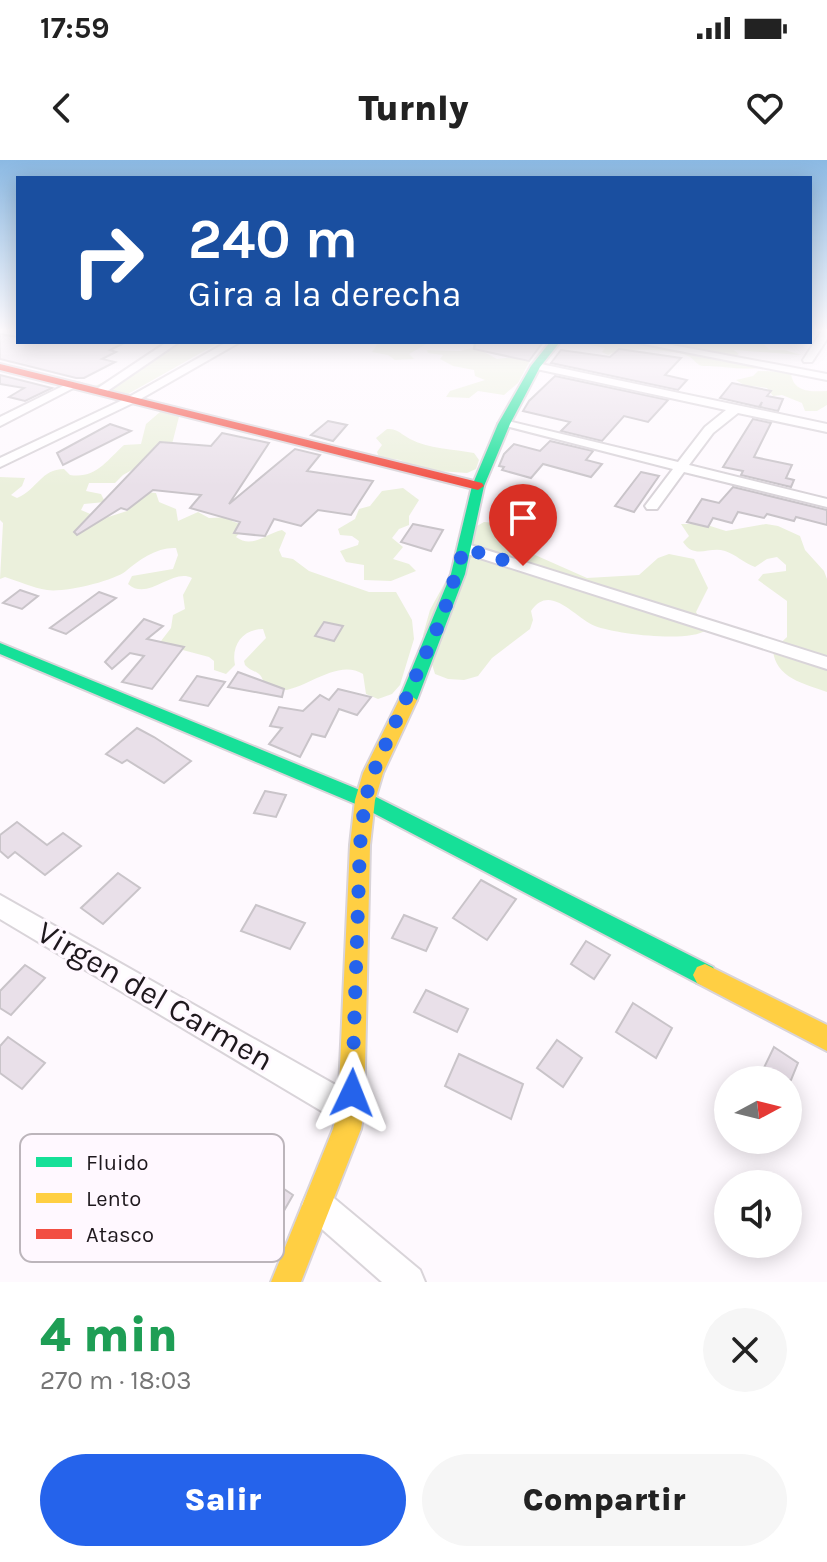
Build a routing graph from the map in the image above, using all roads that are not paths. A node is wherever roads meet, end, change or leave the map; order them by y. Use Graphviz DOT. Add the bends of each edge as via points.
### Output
graph roads {
  1 [pos="63,381"];
  2 [pos="114,381"];
  3 [pos="165,381"];
  4 [pos="528,381"];
  5 [pos="609,381"];
  6 [pos="75,384"];
  7 [pos="102,390"];
  8 [pos="133,399"];
  9 [pos="736,408"];
  10 [pos="0,422"];
  11 [pos="504,424"];
  12 [pos="827,428"];
  13 [pos="0,463"];
  14 [pos="681,467"];
  15 [pos="478,486"];
  16 [pos="827,503"];
  17 [pos="652,506"];
  18 [pos="464,548"];
  19 [pos="0,648"];
  20 [pos="827,663"];
  21 [pos="365,800"];
  22 [pos="0,906"];
  23 [pos="827,1038"];
  24 [pos="351,1111"];
  25 [pos="318,1205"];
  26 [pos="286,1282"];
  27 [pos="408,1282"];
  1 -- 6 [label="street"];
  2 -- 7 [label="street"];
  3 -- 8 [label="street"];
  4 -- 11 [label="street"];
  5 -- 9 [label="street"];
  6 -- 7 [label="street"];
  6 -- 10 [label="street"];
  7 -- 8 [label="street"];
  8 -- 13 [label="street"];
  8 -- 15 [label="street"];
  9 -- 12 [label="street"];
  9 -- 14 [label="street" via="709,430"];
  11 -- 14 [label="street"];
  11 -- 15 [label="street"];
  14 -- 16 [label="street"];
  14 -- 17 [label="street"];
  15 -- 18 [label="street"];
  18 -- 20 [label="street"];
  18 -- 21 [label="street" via="443,615"];
  19 -- 21 [label="street"];
  21 -- 23 [label="street"];
  21 -- 24 [label="street"];
  22 -- 24 [label="street, Virgen del Carmen"];
  24 -- 25 [label="street"];
  25 -- 26 [label="street"];
  25 -- 27 [label="street"];
}
